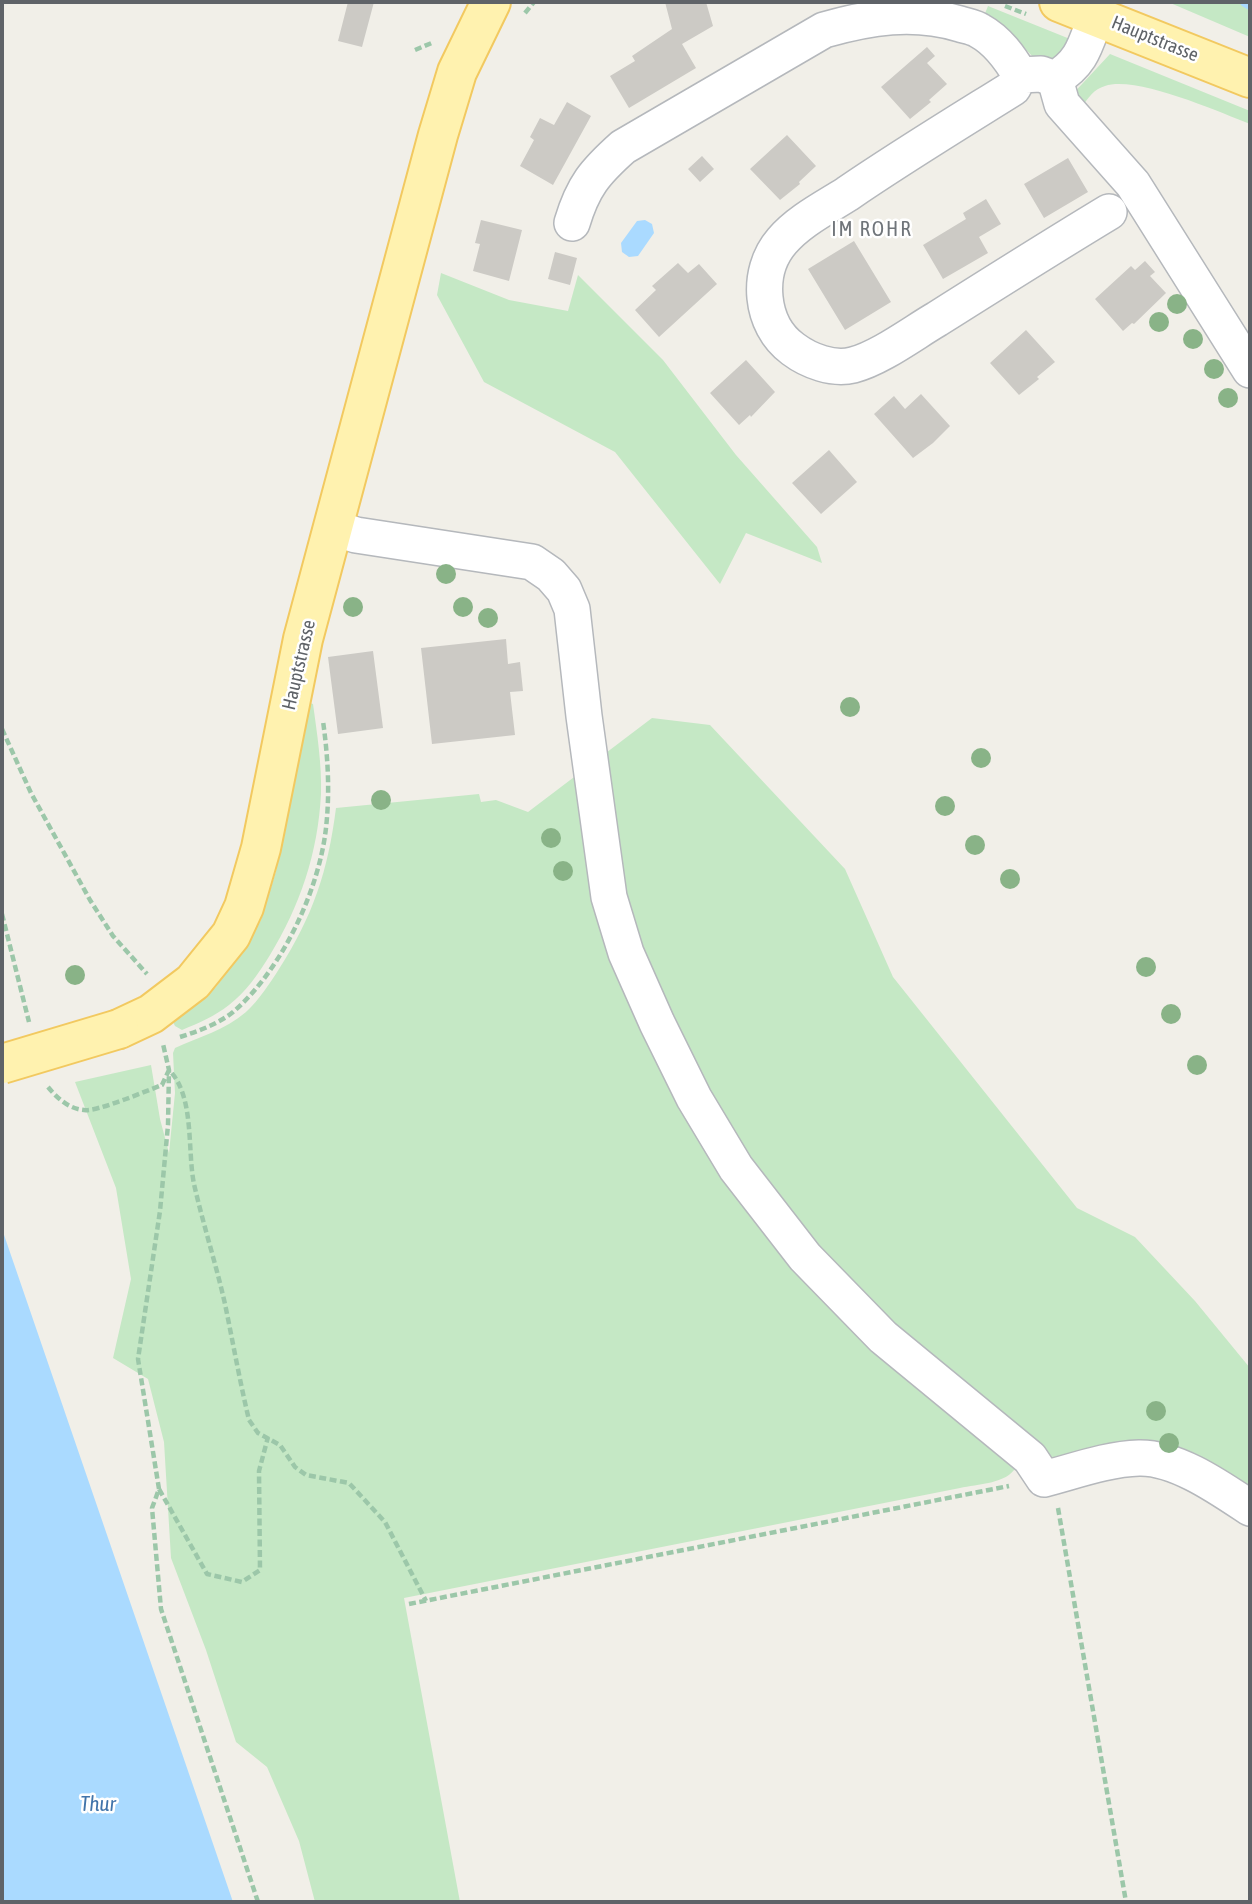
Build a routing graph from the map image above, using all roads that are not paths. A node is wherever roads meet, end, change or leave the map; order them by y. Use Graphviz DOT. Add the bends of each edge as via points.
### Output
graph roads {
  1 [pos="491,2"];
  2 [pos="1059,2"];
  3 [pos="1096,16"];
  4 [pos="1020,75"];
  5 [pos="1250,78"];
  6 [pos="1055,79"];
  7 [pos="1109,212"];
  8 [pos="572,223"];
  9 [pos="1250,370"];
  10 [pos="334,528"];
  11 [pos="2,1064"];
  12 [pos="1250,1508"];
  1 -- 10 [label="main road, Hauptstrasse" via="457,72"];
  2 -- 3 [label="main road, Hauptstrasse"];
  3 -- 5 [label="main road, Hauptstrasse"];
  3 -- 6 [label="street" via="1081,57"];
  4 -- 6 [label="street"];
  4 -- 7 [label="street" via="1013,88 879,172 782,241 764,281 772,326 804,357 852,365 873,357"];
  4 -- 8 [label="street" via="1009,56 983,32 948,20 900,15 824,30 623,147 598,169 579,199"];
  6 -- 9 [label="street" via="1062,104 1133,184"];
  10 -- 11 [label="main road, Hauptstrasse, bridge" via="303,639 261,848 231,935 192,982 151,1014 119,1029"];
  10 -- 12 [label="street" via="532,562 564,590 572,609 609,897 625,953 694,1098 736,1168 805,1257 883,1337 1030,1458 1044,1479 1111,1462 1165,1461"];
}
